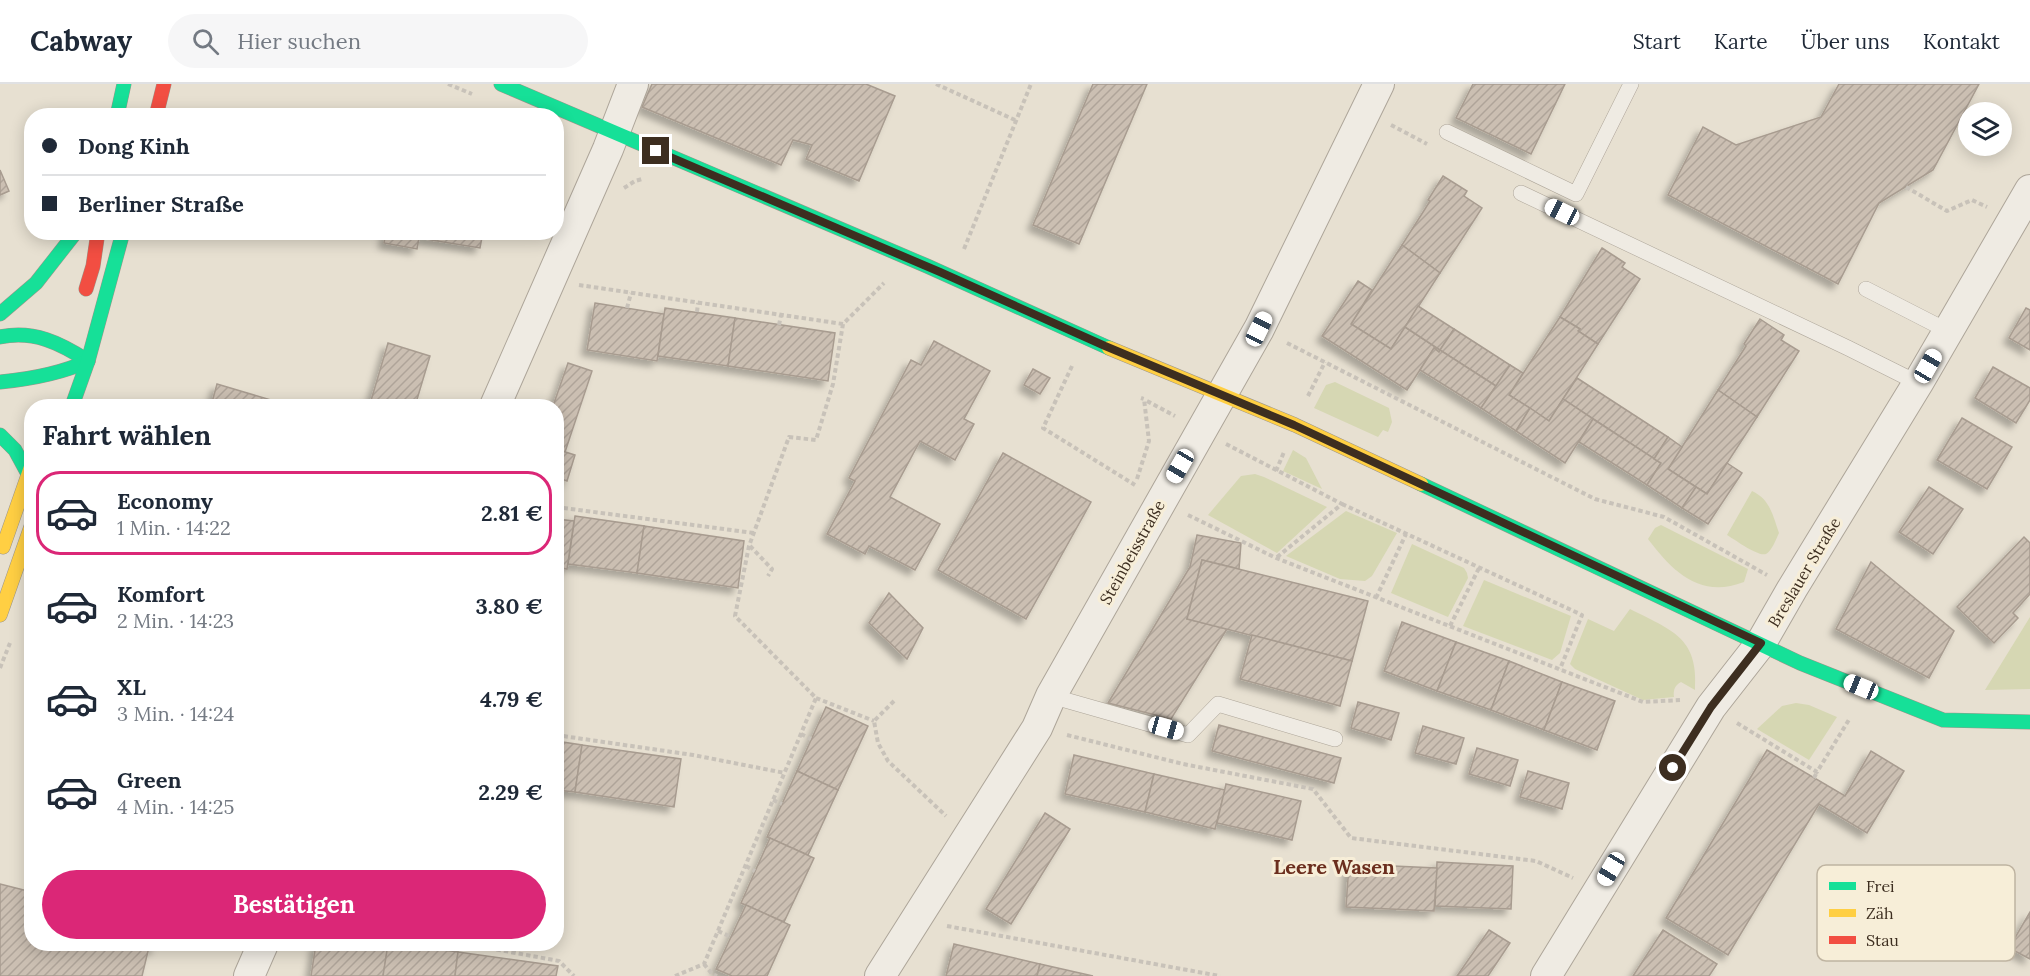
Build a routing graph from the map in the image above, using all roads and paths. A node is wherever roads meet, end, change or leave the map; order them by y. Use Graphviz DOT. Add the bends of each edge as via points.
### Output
graph roads {
  1 [pos="124,84"];
  2 [pos="164,84"];
  3 [pos="173,84"];
  4 [pos="501,84"];
  5 [pos="633,84"];
  6 [pos="936,84"];
  7 [pos="1031,84"];
  8 [pos="1378,84"];
  9 [pos="1631,84"];
  10 [pos="161,98"];
  11 [pos="119,108"];
  12 [pos="158,108"];
  13 [pos="557,108"];
  14 [pos="564,111"];
  15 [pos="1015,120"];
  16 [pos="1448,132"];
  17 [pos="615,133"];
  18 [pos="596,177"];
  19 [pos="645,179"];
  20 [pos="1906,187"];
  21 [pos="2030,190"];
  22 [pos="1521,193"];
  23 [pos="2012,219"];
  24 [pos="70,240"];
  25 [pos="97,240"];
  26 [pos="121,240"];
  27 [pos="964,248"];
  28 [pos="889,278"];
  29 [pos="551,280"];
  30 [pos="1866,288"];
  31 [pos="631,293"];
  32 [pos="83,299"];
  33 [pos="698,303"];
  34 [pos="627,308"];
  35 [pos="697,312"];
  36 [pos="0,314"];
  37 [pos="781,315"];
  38 [pos="843,324"];
  39 [pos="780,325"];
  40 [pos="1259,329"];
  41 [pos="1948,331"];
  42 [pos="0,337"];
  43 [pos="70,343"];
  44 [pos="88,361"];
  45 [pos="1083,369"];
  46 [pos="59,377"];
  47 [pos="0,382"];
  48 [pos="1918,383"];
  49 [pos="1134,394"];
  50 [pos="1221,395"];
  51 [pos="74,399"];
  52 [pos="498,399"];
  53 [pos="1144,399"];
  54 [pos="1201,430"];
  55 [pos="0,435"];
  56 [pos="24,461"];
  57 [pos="1135,484"];
  58 [pos="24,486"];
  59 [pos="1160,501"];
  60 [pos="1342,504"];
  61 [pos="564,508"];
  62 [pos="754,533"];
  63 [pos="1406,534"];
  64 [pos="749,546"];
  65 [pos="24,547"];
  66 [pos="0,554"];
  67 [pos="1276,558"];
  68 [pos="1479,568"];
  69 [pos="768,576"];
  70 [pos="1792,589"];
  71 [pos="1376,598"];
  72 [pos="0,615"];
  73 [pos="1450,626"];
  74 [pos="1761,643"];
  75 [pos="1560,669"];
  76 [pos="1052,696"];
  77 [pos="816,698"];
  78 [pos="894,701"];
  79 [pos="1711,707"];
  80 [pos="1850,717"];
  81 [pos="874,721"];
  82 [pos="2030,722"];
  83 [pos="1037,728"];
  84 [pos="801,734"];
  85 [pos="564,736"];
  86 [pos="811,739"];
  87 [pos="1335,739"];
  88 [pos="1817,772"];
  89 [pos="785,773"];
  90 [pos="1814,778"];
  91 [pos="773,800"];
  92 [pos="782,804"];
  93 [pos="968,837"];
  94 [pos="746,866"];
  95 [pos="755,871"];
  96 [pos="1598,890"];
  97 [pos="916,921"];
  98 [pos="718,931"];
  99 [pos="731,937"];
  100 [pos="260,951"];
  101 [pos="505,951"];
  102 [pos="704,964"];
  103 [pos="249,976"];
  104 [pos="574,976"];
  105 [pos="675,976"];
  106 [pos="717,976"];
  107 [pos="880,976"];
  108 [pos="1220,976"];
  109 [pos="1546,976"];
  1 -- 11 [label="street"];
  2 -- 10 [label="street"];
  3 -- 10 [label="street"];
  4 -- 13 [label="street"];
  5 -- 17 [label="street"];
  6 -- 15 [label="path"];
  7 -- 15 [label="path"];
  8 -- 40 [label="street, Steinbeisstraße"];
  9 -- 16 [label="lane" via="1576,194"];
  10 -- 12 [label="street"];
  14 -- 17 [label="street"];
  15 -- 27 [label="path"];
  17 -- 18 [label="street"];
  17 -- 50 [label="street"];
  18 -- 19 [label="path" via="624,188"];
  18 -- 29 [label="street"];
  20 -- 23 [label="path" via="1947,211 1972,200"];
  21 -- 23 [label="street, Breslauer Straße"];
  22 -- 48 [label="lane"];
  23 -- 41 [label="street, Breslauer Straße"];
  24 -- 36 [label="street" via="36,283"];
  25 -- 32 [label="street"];
  26 -- 44 [label="street"];
  28 -- 38 [label="path"];
  29 -- 31 [label="path"];
  29 -- 52 [label="street"];
  30 -- 41 [label="lane"];
  31 -- 33 [label="path"];
  31 -- 34 [label="path"];
  33 -- 35 [label="path"];
  33 -- 37 [label="path"];
  37 -- 38 [label="path"];
  37 -- 39 [label="path"];
  38 -- 62 [label="path" via="833,384 816,440 789,437"];
  40 -- 50 [label="street, Steinbeisstraße"];
  40 -- 70 [label="path" via="1595,499 1664,517"];
  41 -- 48 [label="street, Breslauer Straße"];
  42 -- 43 [label="street" via="33,334"];
  43 -- 44 [label="street"];
  43 -- 46 [label="street"];
  44 -- 46 [label="street"];
  44 -- 51 [label="street"];
  45 -- 57 [label="path" via="1073,364 1043,428"];
  46 -- 47 [label="street"];
  48 -- 70 [label="street, Breslauer Straße"];
  49 -- 53 [label="path"];
  50 -- 54 [label="street, Steinbeisstraße"];
  50 -- 74 [label="street" via="1294,425"];
  53 -- 54 [label="path"];
  53 -- 57 [label="path" via="1149,441"];
  54 -- 59 [label="street, Steinbeisstraße"];
  54 -- 60 [label="path"];
  55 -- 56 [label="street"];
  57 -- 59 [label="path"];
  58 -- 66 [label="street"];
  59 -- 67 [label="path"];
  59 -- 76 [label="street, Steinbeisstraße"];
  60 -- 63 [label="path"];
  60 -- 67 [label="path"];
  61 -- 62 [label="path"];
  62 -- 64 [label="path"];
  63 -- 68 [label="path"];
  63 -- 71 [label="path"];
  64 -- 69 [label="path" via="772,569"];
  64 -- 77 [label="path" via="735,616"];
  65 -- 72 [label="street"];
  67 -- 71 [label="path"];
  68 -- 73 [label="path"];
  68 -- 75 [label="path" via="1582,615"];
  70 -- 74 [label="street, Breslauer Straße"];
  71 -- 73 [label="path"];
  73 -- 75 [label="path"];
  74 -- 79 [label="street, Breslauer Straße"];
  74 -- 82 [label="street" via="1800,663 1943,720"];
  75 -- 79 [label="path" via="1643,702 1678,699"];
  76 -- 83 [label="street, Steinbeisstraße"];
  76 -- 87 [label="lane" via="1188,735 1218,704"];
  77 -- 81 [label="path"];
  77 -- 84 [label="path"];
  78 -- 81 [label="path"];
  79 -- 88 [label="path"];
  79 -- 96 [label="street, Breslauer Straße"];
  80 -- 88 [label="path"];
  81 -- 93 [label="path" via="878,743 888,761"];
  83 -- 93 [label="street, Steinbeisstraße"];
  83 -- 96 [label="path" via="1182,764 1313,789 1351,838 1536,861"];
  84 -- 86 [label="path"];
  84 -- 89 [label="path"];
  85 -- 89 [label="path"];
  88 -- 90 [label="path"];
  89 -- 91 [label="path"];
  91 -- 92 [label="path"];
  91 -- 94 [label="path"];
  93 -- 97 [label="street, Steinbeisstraße"];
  94 -- 95 [label="path"];
  94 -- 98 [label="path"];
  96 -- 109 [label="street, Breslauer Straße"];
  97 -- 107 [label="street, Steinbeisstraße"];
  97 -- 108 [label="path"];
  98 -- 99 [label="path"];
  98 -- 102 [label="path"];
  100 -- 103 [label="street"];
  101 -- 104 [label="path" via="559,961"];
  102 -- 105 [label="path"];
  102 -- 106 [label="path"];
}
